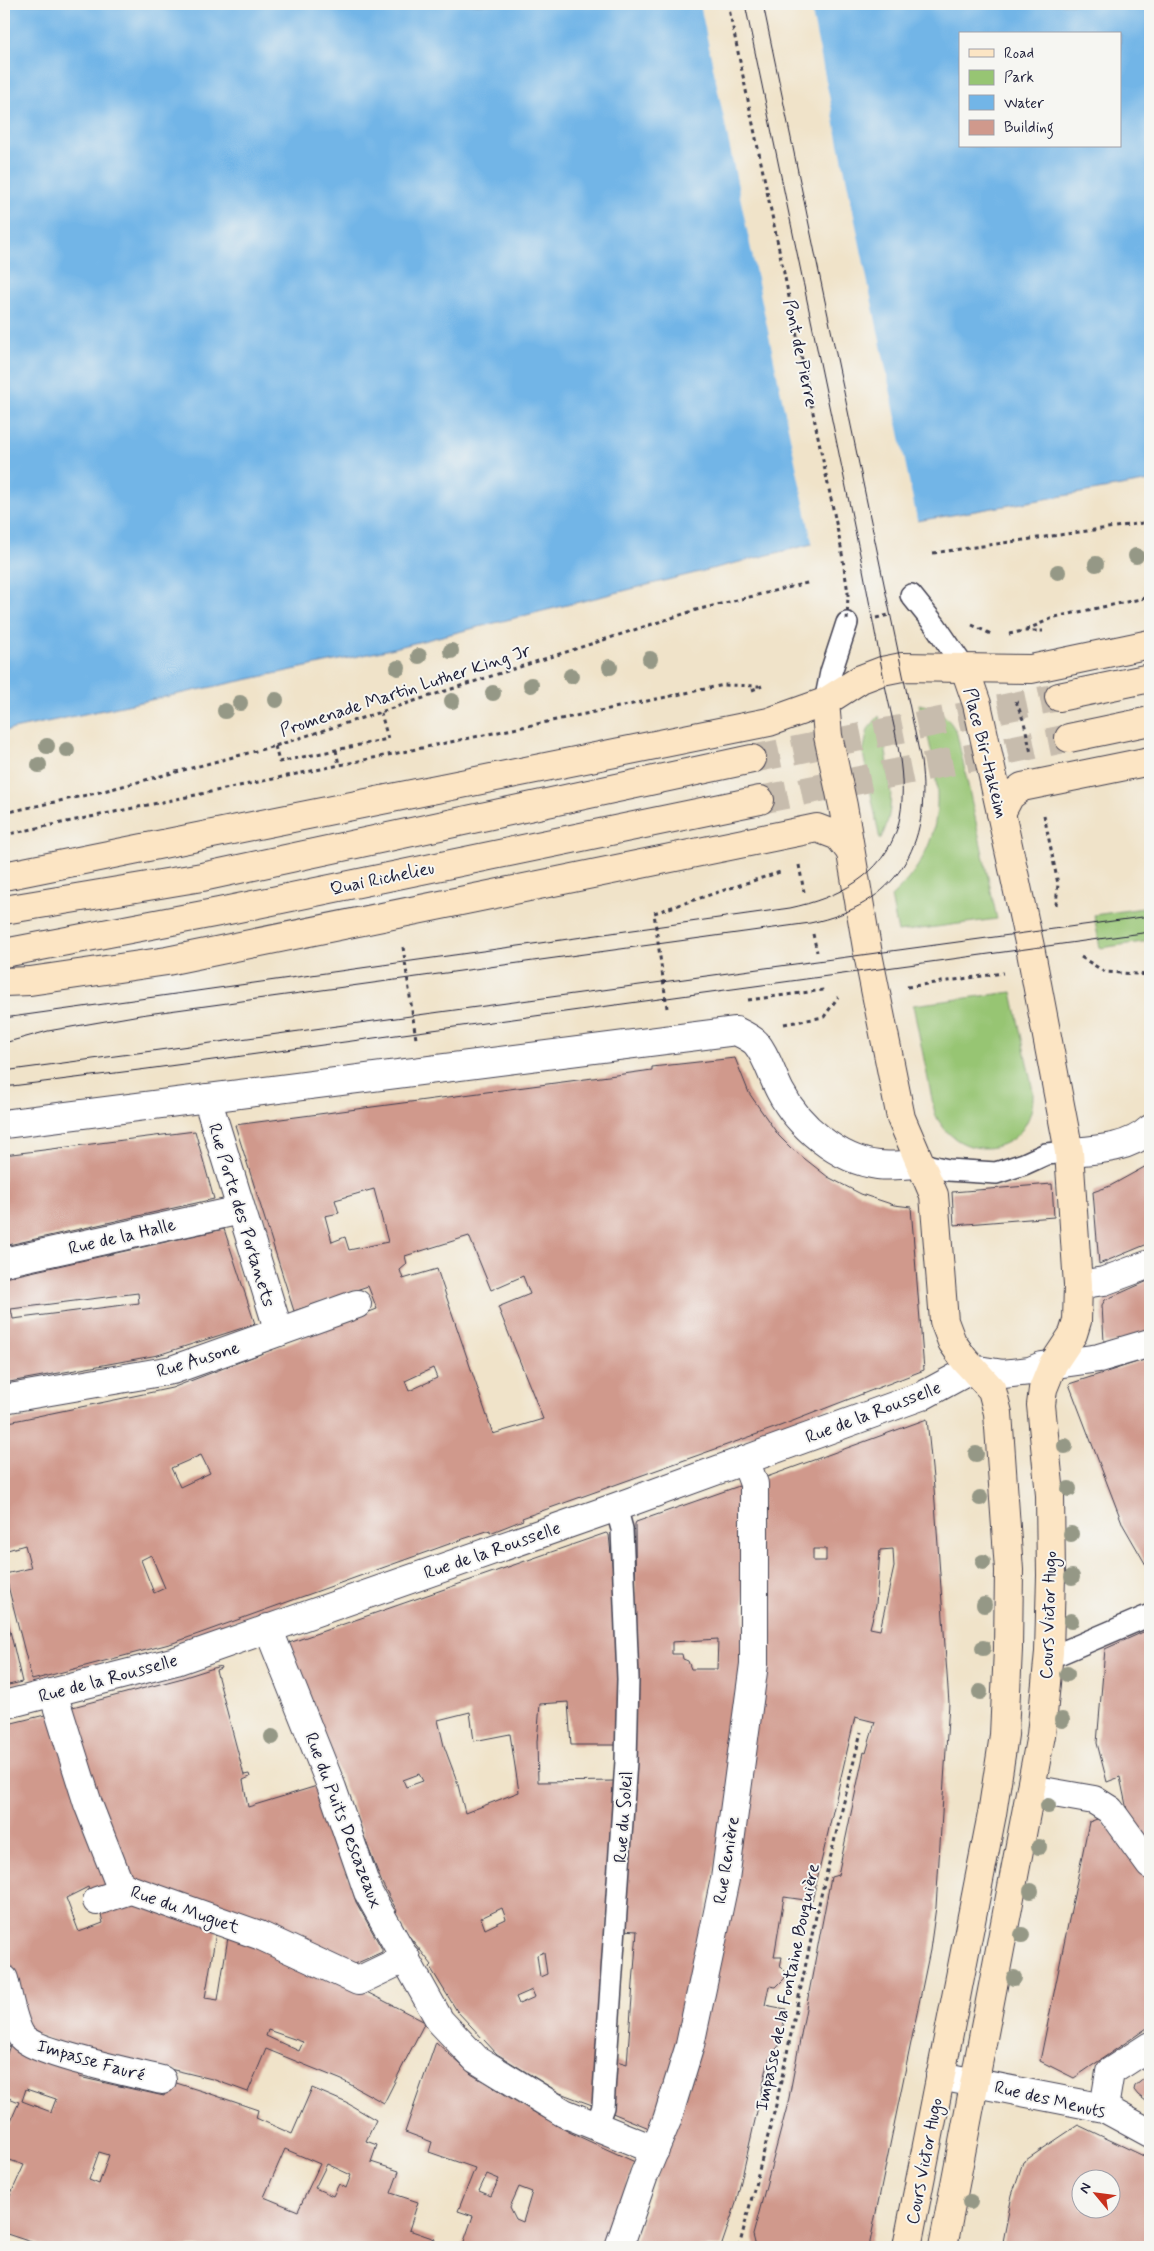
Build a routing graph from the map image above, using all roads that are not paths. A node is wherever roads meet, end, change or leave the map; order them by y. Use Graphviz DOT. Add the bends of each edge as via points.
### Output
graph roads {
  1 [pos="916,602"];
  2 [pos="851,622"];
  3 [pos="1150,644"];
  4 [pos="965,669"];
  5 [pos="1150,678"];
  6 [pos="1059,697"];
  7 [pos="825,702"];
  8 [pos="1150,721"];
  9 [pos="1069,738"];
  10 [pos="752,759"];
  11 [pos="1150,761"];
  12 [pos="760,800"];
  13 [pos="1001,813"];
  14 [pos="850,851"];
  15 [pos="4,876"];
  16 [pos="4,910"];
  17 [pos="4,953"];
  18 [pos="4,982"];
  19 [pos="207,1098"];
  20 [pos="4,1124"];
  21 [pos="1150,1129"];
  22 [pos="1069,1152"];
  23 [pos="921,1164"];
  24 [pos="241,1210"];
  25 [pos="4,1262"];
  26 [pos="1150,1264"];
  27 [pos="1078,1285"];
  28 [pos="357,1304"];
  29 [pos="279,1332"];
  30 [pos="1150,1343"];
  31 [pos="1053,1364"];
  32 [pos="972,1369"];
  33 [pos="4,1399"];
  34 [pos="745,1460"];
  35 [pos="616,1507"];
  36 [pos="1150,1615"];
  37 [pos="268,1628"];
  38 [pos="1049,1652"];
  39 [pos="53,1693"];
  40 [pos="4,1705"];
  41 [pos="1031,1789"];
  42 [pos="1150,1865"];
  43 [pos="126,1888"];
  44 [pos="97,1901"];
  45 [pos="406,1958"];
  46 [pos="4,1979"];
  47 [pos="1150,2046"];
  48 [pos="940,2076"];
  49 [pos="162,2080"];
  50 [pos="976,2082"];
  51 [pos="1104,2108"];
  52 [pos="596,2126"];
  53 [pos="1150,2133"];
  54 [pos="654,2150"];
  55 [pos="619,2247"];
  56 [pos="907,2247"];
  57 [pos="943,2247"];
  1 -- 4 [label="lane"];
  2 -- 7 [label="lane" via="831,672"];
  3 -- 4 [label="main road" via="1031,669"];
  4 -- 7 [label="main road, Place Bir-Hakeim" via="902,667 882,671"];
  4 -- 13 [label="main road, Place Bir-Hakeim"];
  5 -- 6 [label="main road"];
  7 -- 14 [label="main road" via="828,736"];
  7 -- 15 [label="main road, Place Bir-Hakeim" via="769,722"];
  8 -- 9 [label="main road"];
  10 -- 16 [label="main road" via="202,877"];
  11 -- 13 [label="main road" via="1022,787 1010,796"];
  12 -- 17 [label="main road, Quai Richelieu"];
  13 -- 22 [label="main road, Place Bir-Hakeim"];
  14 -- 18 [label="main road" via="838,836 817,828 168,961"];
  14 -- 23 [label="main road" via="901,1118"];
  19 -- 20 [label="street"];
  19 -- 23 [label="street" via="736,1030 755,1042 785,1101 827,1144 863,1162"];
  19 -- 24 [label="street, Rue Porte des Portanets"];
  21 -- 22 [label="street" via="1142,1137 1108,1148"];
  22 -- 23 [label="lane" via="1046,1154 996,1173 956,1171"];
  22 -- 27 [label="main road, Cours Victor Hugo"];
  23 -- 32 [label="main road, Cours Victor Hugo" via="934,1195 944,1321 952,1342"];
  24 -- 25 [label="street, Rue de la Halle"];
  24 -- 29 [label="street, Rue Porte des Portanets"];
  26 -- 27 [label="street" via="1104,1281"];
  27 -- 31 [label="main road, Cours Victor Hugo" via="1077,1321 1073,1334"];
  28 -- 29 [label="street, Rue Ausone"];
  29 -- 33 [label="street, Rue Ausone" via="172,1370"];
  30 -- 31 [label="street" via="1099,1358"];
  31 -- 32 [label="street" via="1003,1374"];
  31 -- 38 [label="main road, Cours Victor Hugo" via="1043,1389 1041,1405 1050,1495"];
  32 -- 34 [label="street, Rue de la Rousselle" via="924,1395"];
  32 -- 48 [label="main road, Cours Victor Hugo" via="992,1390 998,1413 1009,1570 1008,1649 1004,1735 992,1814"];
  34 -- 35 [label="street, Rue de la Rousselle"];
  34 -- 54 [label="street, Rue Renière" via="754,1484 752,1674 725,1879 687,2054 667,2120"];
  35 -- 37 [label="street, Rue de la Rousselle"];
  35 -- 52 [label="lane, Rue du Soleil" via="622,1529 628,1679 626,1760 603,2107"];
  36 -- 38 [label="lane" via="1062,1653"];
  37 -- 39 [label="street, Rue de la Rousselle" via="176,1661"];
  37 -- 45 [label="street, Rue du Puits Descazeaux" via="332,1788 368,1892"];
  38 -- 41 [label="main road, Cours Victor Hugo" via="1041,1735"];
  39 -- 40 [label="street, Rue de la Rousselle"];
  39 -- 43 [label="street, Rue du Muguet" via="88,1804 120,1883"];
  41 -- 42 [label="street" via="1094,1800 1110,1810"];
  41 -- 50 [label="main road, Cours Victor Hugo"];
  43 -- 44 [label="street, Rue du Muguet" via="124,1892"];
  43 -- 45 [label="street, Rue du Muguet" via="258,1935 358,1981"];
  45 -- 52 [label="street, Rue du Puits Descazeaux" via="440,2021 476,2059 564,2113"];
  46 -- 49 [label="street, Impasse Fauré" via="18,2031 24,2040 82,2061"];
  47 -- 51 [label="street" via="1110,2072"];
  48 -- 50 [label="street, Cours Victor Hugo"];
  48 -- 56 [label="main road, Cours Victor Hugo"];
  50 -- 51 [label="street, Rue des Menuts"];
  50 -- 57 [label="main road, Cours Victor Hugo"];
  51 -- 53 [label="street, Rue des Menuts"];
  52 -- 54 [label="street, Rue du Puits Descazeaux"];
  54 -- 55 [label="street, Rue Renière"];
}
